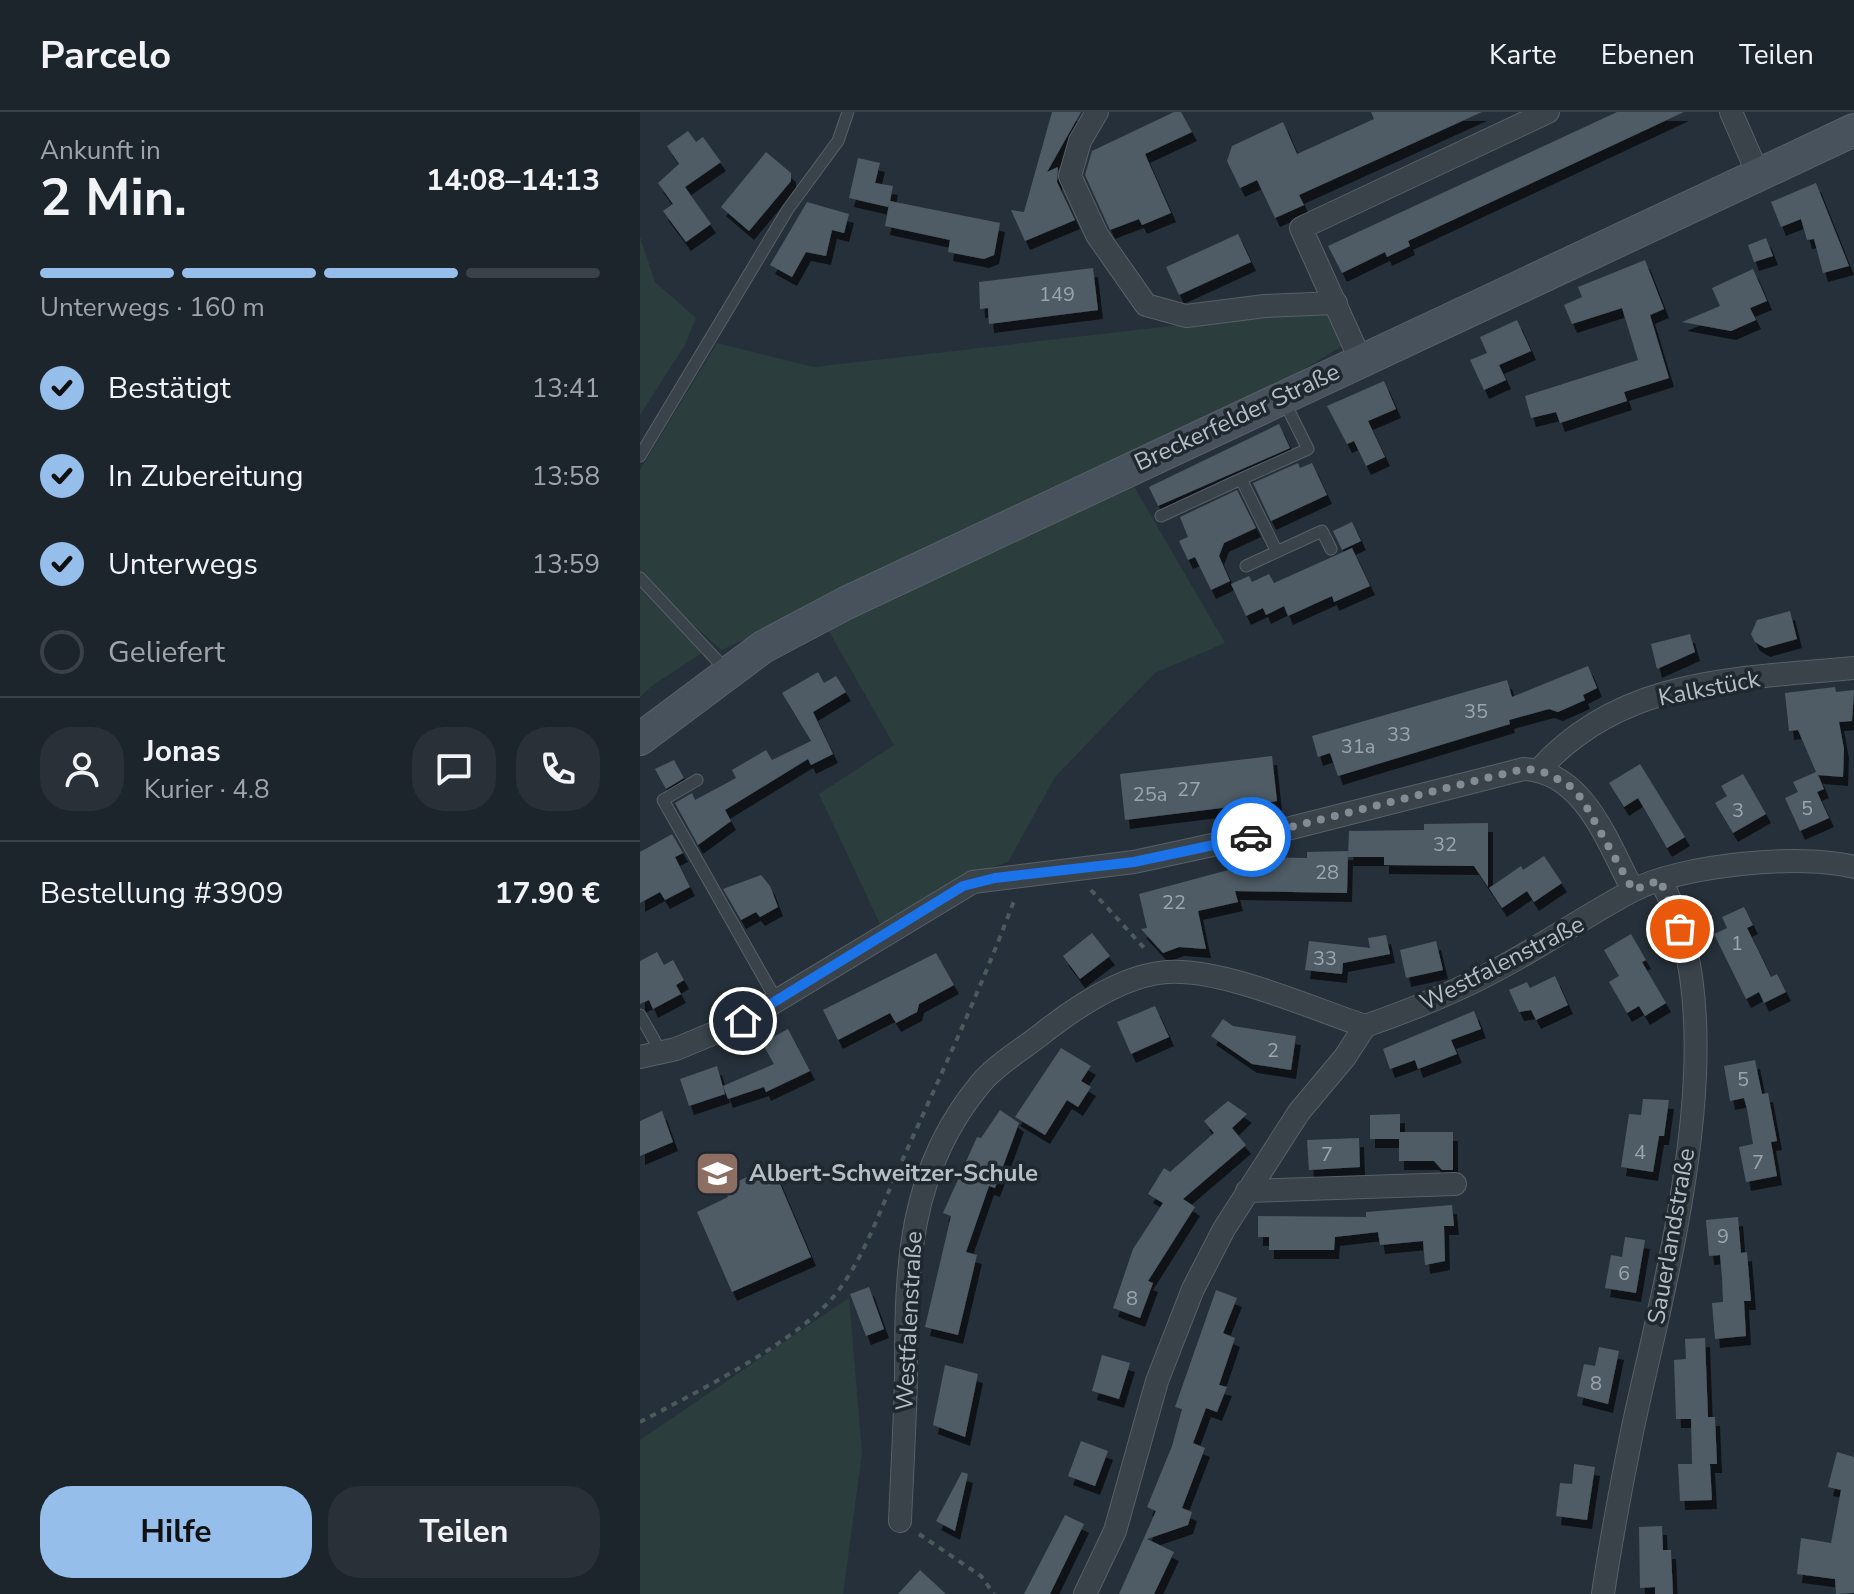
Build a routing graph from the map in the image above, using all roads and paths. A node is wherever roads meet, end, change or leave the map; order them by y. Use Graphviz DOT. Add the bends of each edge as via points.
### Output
graph roads {
  1 [pos="848,112"];
  2 [pos="1097,112"];
  3 [pos="1548,112"];
  4 [pos="1731,112"];
  5 [pos="1854,130"];
  6 [pos="1758,174"];
  7 [pos="1336,303"];
  8 [pos="1360,359"];
  9 [pos="1281,396"];
  10 [pos="640,456"];
  11 [pos="1241,479"];
  12 [pos="1161,516"];
  13 [pos="1331,549"];
  14 [pos="1277,552"];
  15 [pos="1246,566"];
  16 [pos="640,578"];
  17 [pos="1854,668"];
  18 [pos="728,671"];
  19 [pos="640,739"];
  20 [pos="1539,770"];
  21 [pos="697,780"];
  22 [pos="1854,867"];
  23 [pos="1073,871"];
  24 [pos="1024,874"];
  25 [pos="1660,880"];
  26 [pos="1633,890"];
  27 [pos="1166,972"];
  28 [pos="777,1001"];
  29 [pos="640,1015"];
  30 [pos="1365,1026"];
  31 [pos="651,1054"];
  32 [pos="1455,1184"];
  33 [pos="1247,1191"];
  34 [pos="640,1422"];
  35 [pos="900,1521"];
  36 [pos="994,1594"];
  37 [pos="1085,1594"];
  38 [pos="1603,1594"];
  1 -- 10 [label="lane" via="838,141 788,209"];
  2 -- 7 [label="street" via="1080,141 1070,176 1097,235 1146,305 1186,316"];
  3 -- 7 [label="street" via="1301,228"];
  4 -- 6 [label="street"];
  5 -- 6 [label="main road, Breckerfelder Straße"];
  6 -- 8 [label="main road, Breckerfelder Straße"];
  7 -- 8 [label="street"];
  8 -- 9 [label="main road, Breckerfelder Straße"];
  9 -- 11 [label="lane" via="1308,449"];
  9 -- 18 [label="main road, Breckerfelder Straße" via="846,603"];
  11 -- 12 [label="lane"];
  11 -- 14 [label="lane"];
  13 -- 14 [label="lane" via="1322,531"];
  14 -- 15 [label="lane"];
  16 -- 18 [label="lane"];
  17 -- 20 [label="street, Kalkstück" via="1720,680 1667,691 1585,727 1565,740"];
  18 -- 19 [label="main road, Breckerfelder Straße"];
  20 -- 23 [label="street" via="1493,776 1149,859"];
  20 -- 26 [label="street" via="1568,784 1582,799"];
  21 -- 28 [label="lane" via="663,800"];
  22 -- 25 [label="street, Westfalenstraße" via="1781,859"];
  23 -- 24 [label="street"];
  23 -- 27 [label="path"];
  24 -- 28 [label="street" via="963,886"];
  24 -- 34 [label="path" via="979,993 840,1288 783,1337"];
  25 -- 26 [label="street, Westfalenstraße"];
  25 -- 38 [label="street, Sauerlandstraße" via="1680,929 1694,990 1695,1053 1672,1246"];
  26 -- 30 [label="street, Westfalenstraße" via="1490,974"];
  27 -- 30 [label="street, Westfalenstraße" via="1214,976"];
  27 -- 35 [label="street, Westfalenstraße" via="1128,982 1067,1013 982,1081 947,1133 923,1184 914,1222 905,1318"];
  28 -- 31 [label="street" via="743,1021"];
  29 -- 31 [label="lane"];
  30 -- 33 [label="street"];
  32 -- 33 [label="street"];
  33 -- 37 [label="street" via="1173,1337 1115,1531"];
  35 -- 36 [label="path" via="981,1576"];
}
